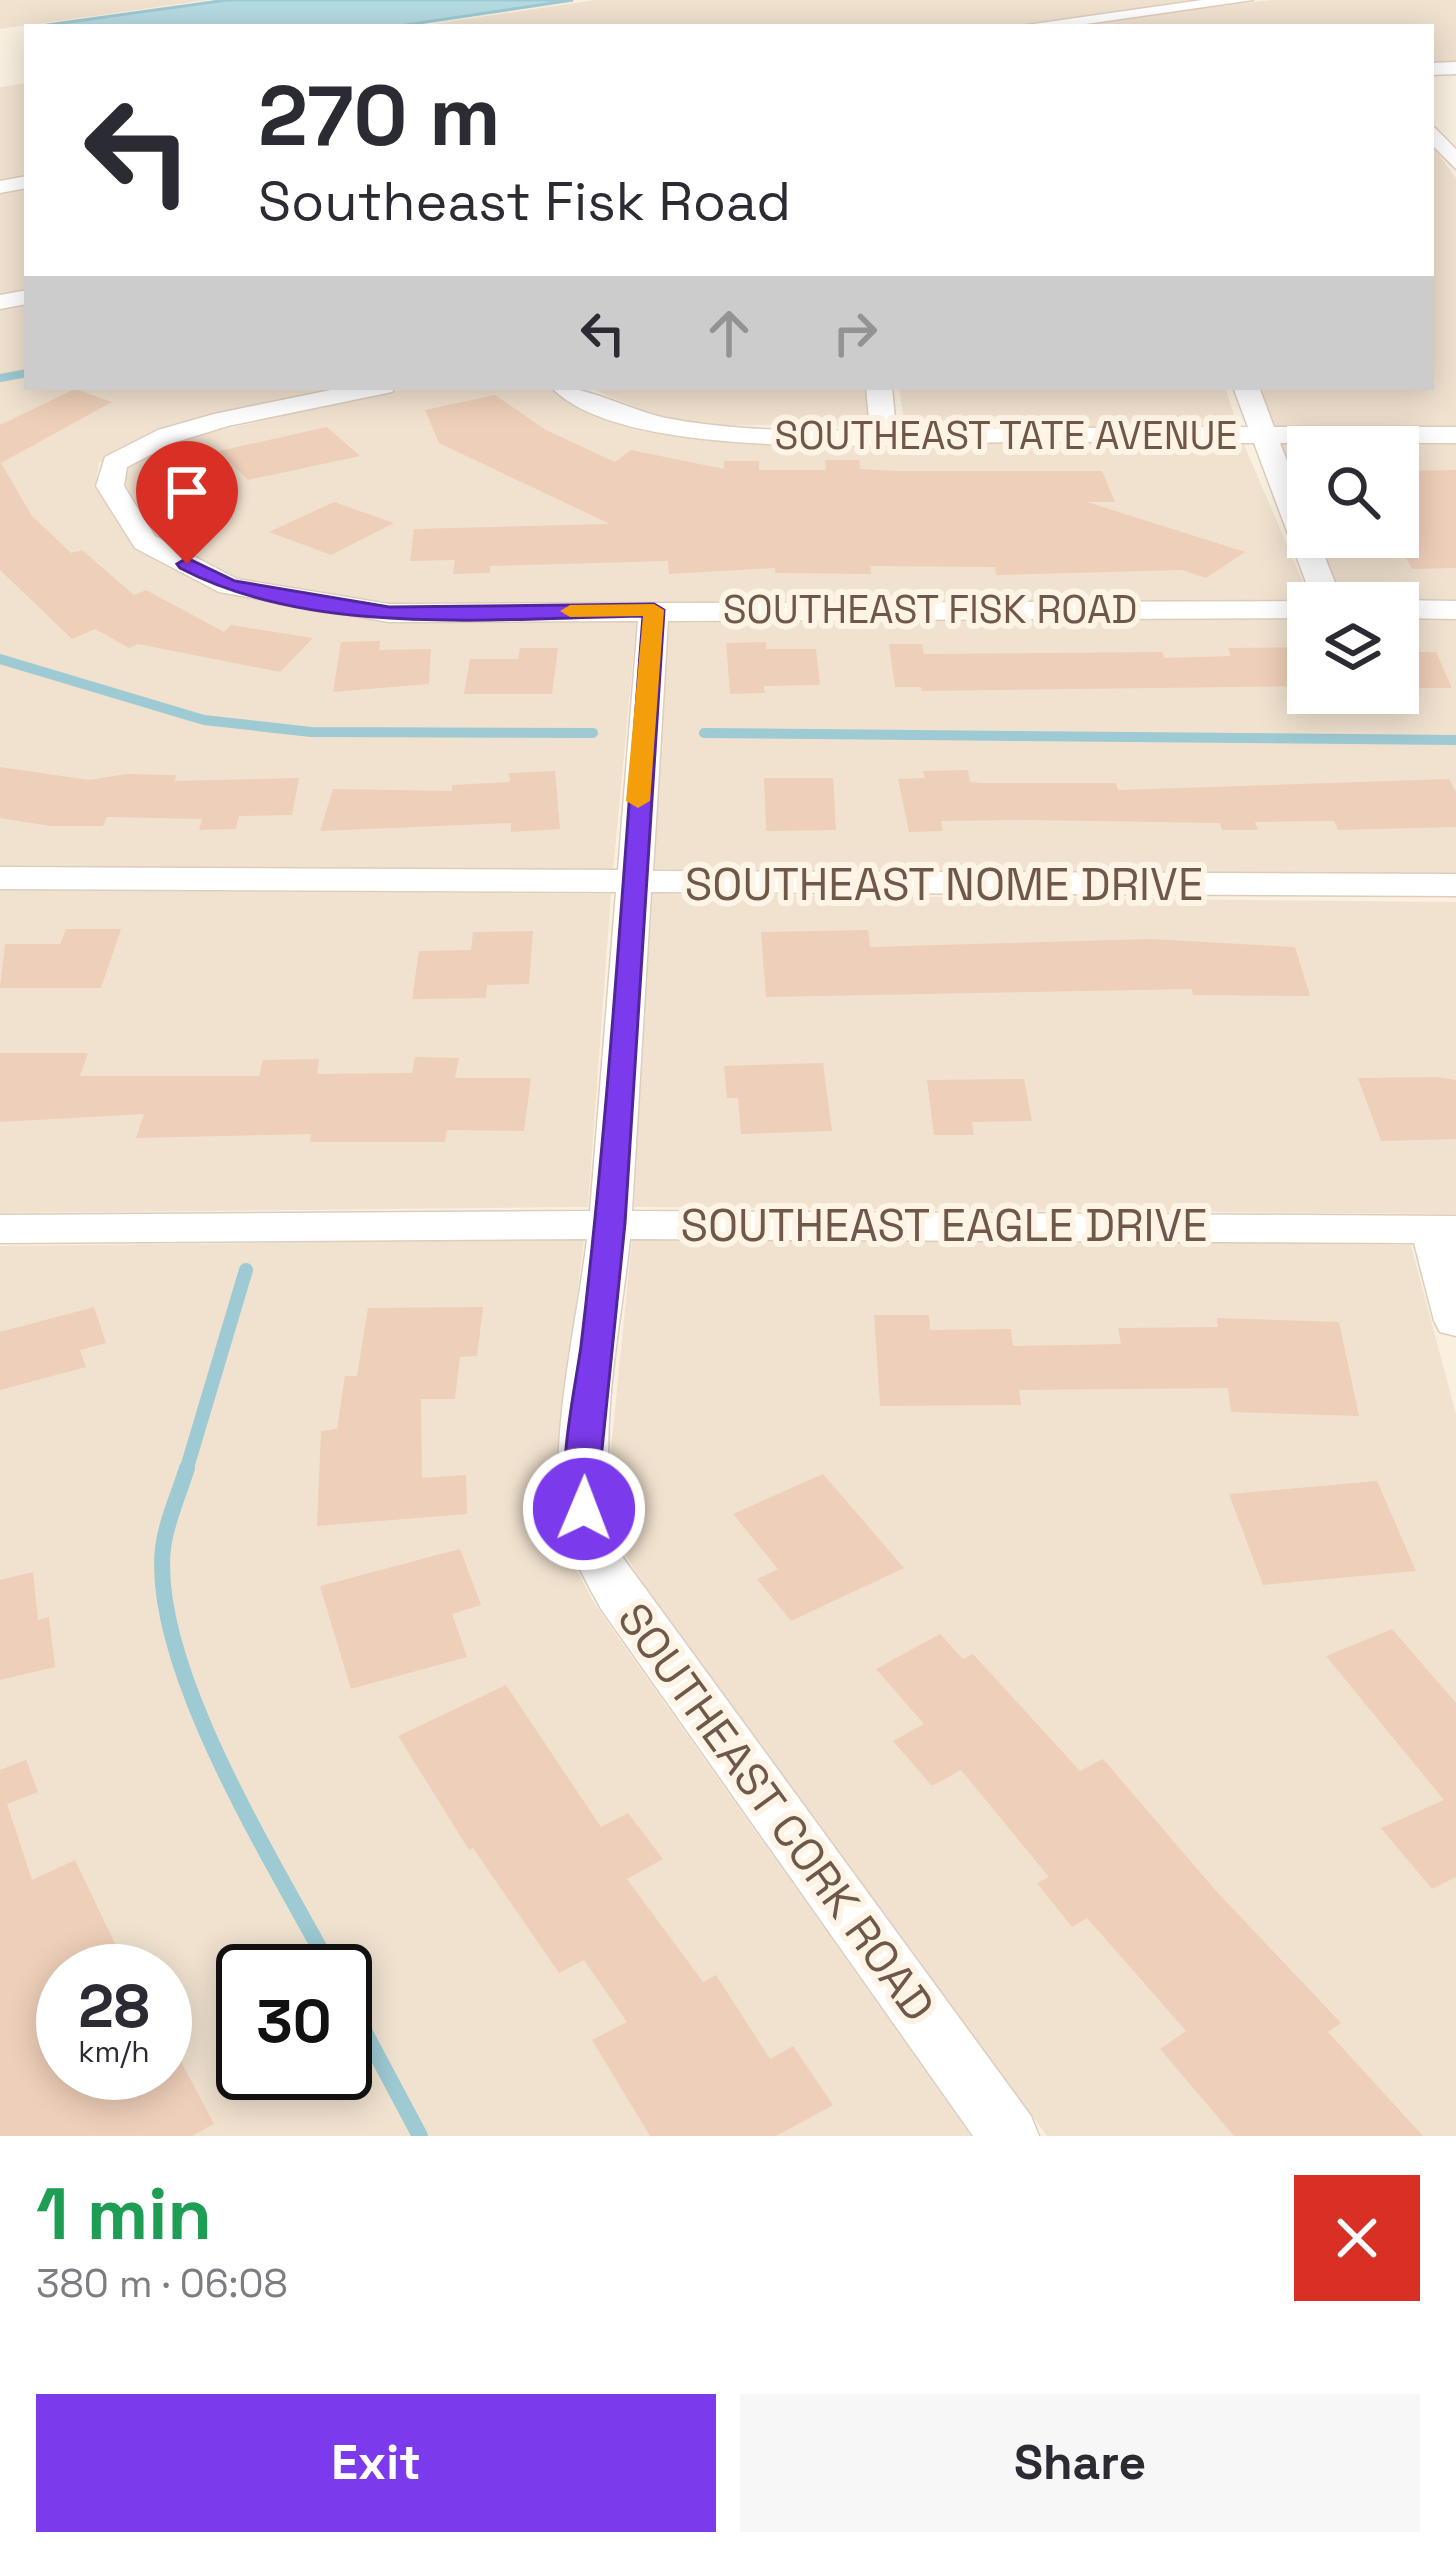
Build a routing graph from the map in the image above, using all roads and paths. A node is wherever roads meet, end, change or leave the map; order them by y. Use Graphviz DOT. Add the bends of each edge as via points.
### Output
graph roads {
  1 [pos="1244,0"];
  2 [pos="1047,24"];
  3 [pos="1434,134"];
  4 [pos="1456,163"];
  5 [pos="370,390"];
  6 [pos="568,390"];
  7 [pos="879,390"];
  8 [pos="1247,390"];
  9 [pos="883,434"];
  10 [pos="1268,435"];
  11 [pos="1456,435"];
  12 [pos="1320,582"];
  13 [pos="1287,609"];
  14 [pos="654,610"];
  15 [pos="1419,610"];
  16 [pos="1456,610"];
  17 [pos="0,878"];
  18 [pos="631,883"];
  19 [pos="1456,885"];
  20 [pos="610,1223"];
  21 [pos="0,1229"];
  22 [pos="1443,1229"];
  23 [pos="1456,1321"];
  24 [pos="1009,2136"];
  1 -- 2 [label="street"];
  3 -- 4 [label="street"];
  5 -- 14 [label="street, SOUTHEAST FISK ROAD" via="167,436 114,463 110,486 145,542 229,586 389,613"];
  6 -- 9 [label="street, SOUTHEAST TATE AVENUE" via="588,403 693,430"];
  7 -- 9 [label="street"];
  8 -- 10 [label="street"];
  9 -- 10 [label="street, SOUTHEAST TATE AVENUE"];
  10 -- 11 [label="street, SOUTHEAST TATE AVENUE"];
  10 -- 12 [label="street"];
  13 -- 14 [label="street, SOUTHEAST FISK ROAD"];
  14 -- 18 [label="street, SOUTHEAST CORK ROAD"];
  15 -- 16 [label="street"];
  17 -- 18 [label="street, SOUTHEAST NOME DRIVE"];
  18 -- 19 [label="street, SOUTHEAST NOME DRIVE"];
  18 -- 20 [label="street, SOUTHEAST CORK ROAD"];
  20 -- 21 [label="street, SOUTHEAST EAGLE DRIVE"];
  20 -- 22 [label="street, SOUTHEAST EAGLE DRIVE"];
  20 -- 24 [label="street, SOUTHEAST CORK ROAD" via="584,1457 584,1509 599,1558"];
  22 -- 23 [label="street"];
}
